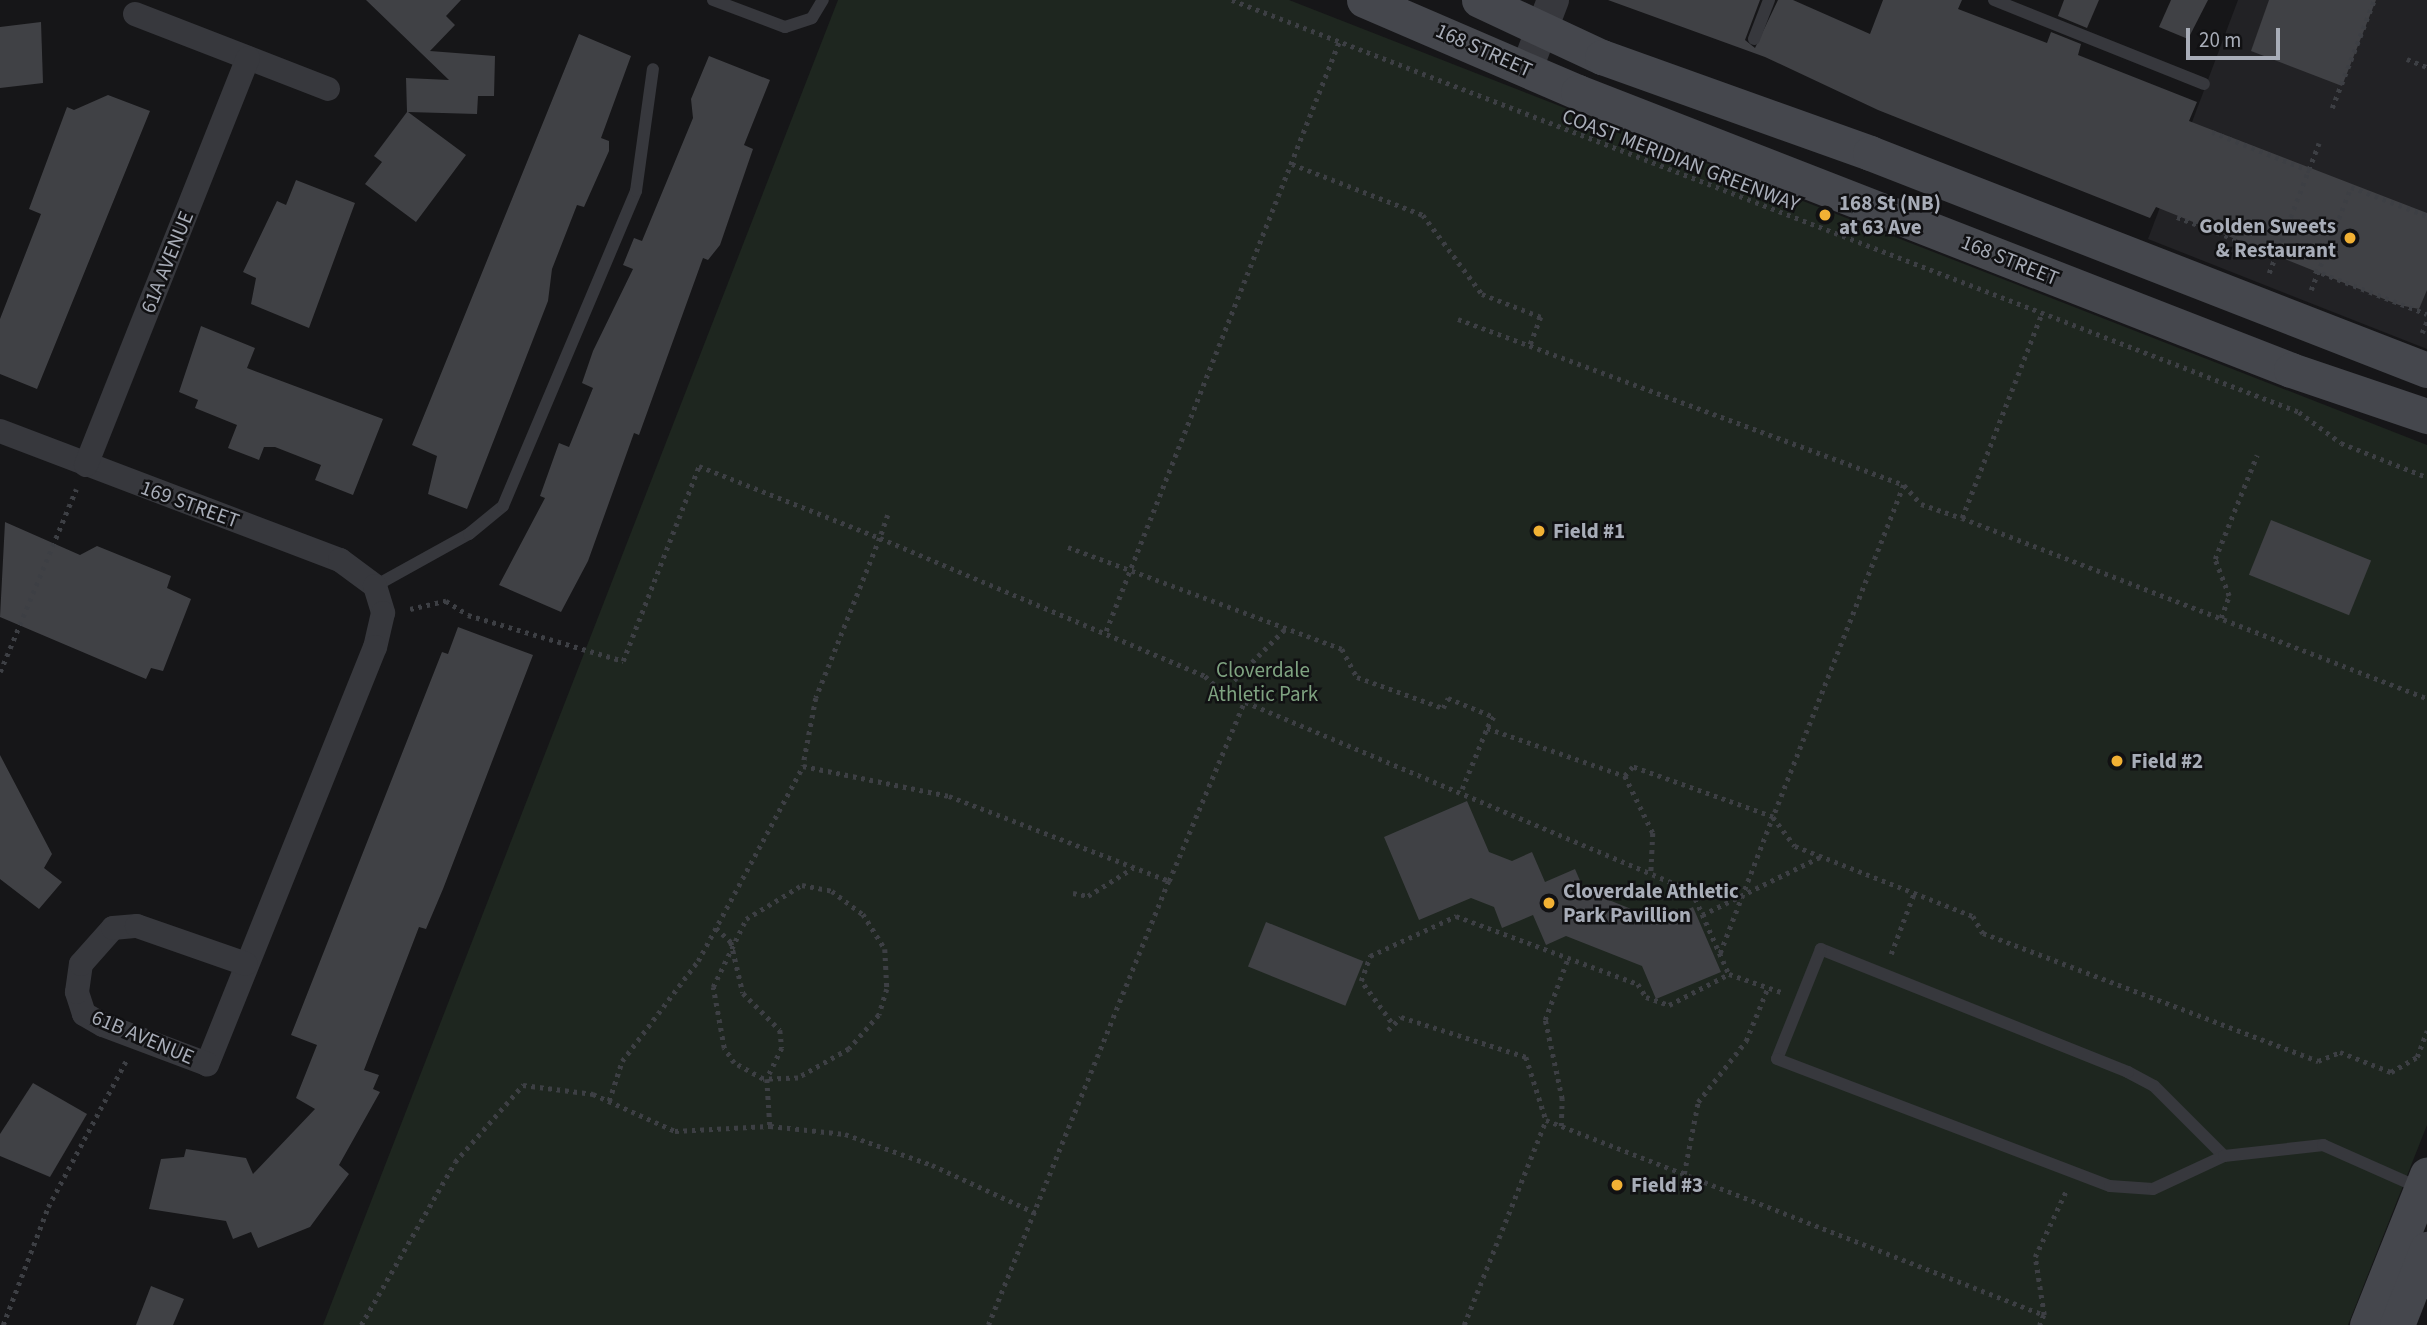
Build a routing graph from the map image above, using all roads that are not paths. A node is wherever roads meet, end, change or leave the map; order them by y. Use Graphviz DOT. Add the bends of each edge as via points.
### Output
graph roads {
  1 [pos="713,0"];
  2 [pos="823,0"];
  3 [pos="1364,0"];
  4 [pos="1479,0"];
  5 [pos="1769,0"];
  6 [pos="1994,0"];
  7 [pos="135,14"];
  8 [pos="1548,14"];
  9 [pos="1754,39"];
  10 [pos="248,58"];
  11 [pos="1527,68"];
  12 [pos="653,69"];
  13 [pos="2204,84"];
  14 [pos="328,89"];
  15 [pos="1996,254"];
  16 [pos="2276,312"];
  17 [pos="2427,370"];
  18 [pos="2427,416"];
  19 [pos="0,431"];
  20 [pos="86,465"];
  21 [pos="375,586"];
  22 [pos="246,964"];
  23 [pos="2224,1156"];
  24 [pos="2425,1187"];
  25 [pos="2427,1249"];
  26 [pos="2427,1312"];
  27 [pos="2367,1325"];
  28 [pos="2397,1325"];
  29 [pos="2422,1325"];
  1 -- 2 [label="lane" via="785,27 812,18"];
  3 -- 11 [label="main road, 168 STREET"];
  4 -- 8 [label="main road, 168 STREET"];
  5 -- 9 [label="lane"];
  6 -- 13 [label="lane"];
  7 -- 10 [label="street"];
  8 -- 11 [label="street"];
  8 -- 16 [label="main road, 168 STREET" via="1678,86 1870,153"];
  10 -- 14 [label="street"];
  10 -- 20 [label="street, 61A AVENUE"];
  11 -- 15 [label="main road, 168 STREET"];
  12 -- 21 [label="lane" via="635,191 503,506 469,534"];
  15 -- 16 [label="main road" via="2071,261 2255,328 2266,327"];
  15 -- 18 [label="main road, 168 STREET" via="2291,370"];
  16 -- 17 [label="main road, 168 STREET"];
  19 -- 20 [label="street, 169 STREET"];
  20 -- 21 [label="street, 169 STREET" via="340,560"];
  21 -- 22 [label="street, 61B AVENUE" via="383,613 374,647"];
  22 -- 22 [label="street, 61B AVENUE" via="207,1064 85,1014 77,992 81,964 113,928 137,926"];
  23 -- 23 [label="lane" via="2154,1086 2128,1072 1821,949 1777,1059 2073,1177 2153,1189"];
  23 -- 24 [label="lane" via="2323,1145"];
  24 -- 27 [label="main road"];
  25 -- 28 [label="main road"];
  26 -- 29 [label="main road"];
}
